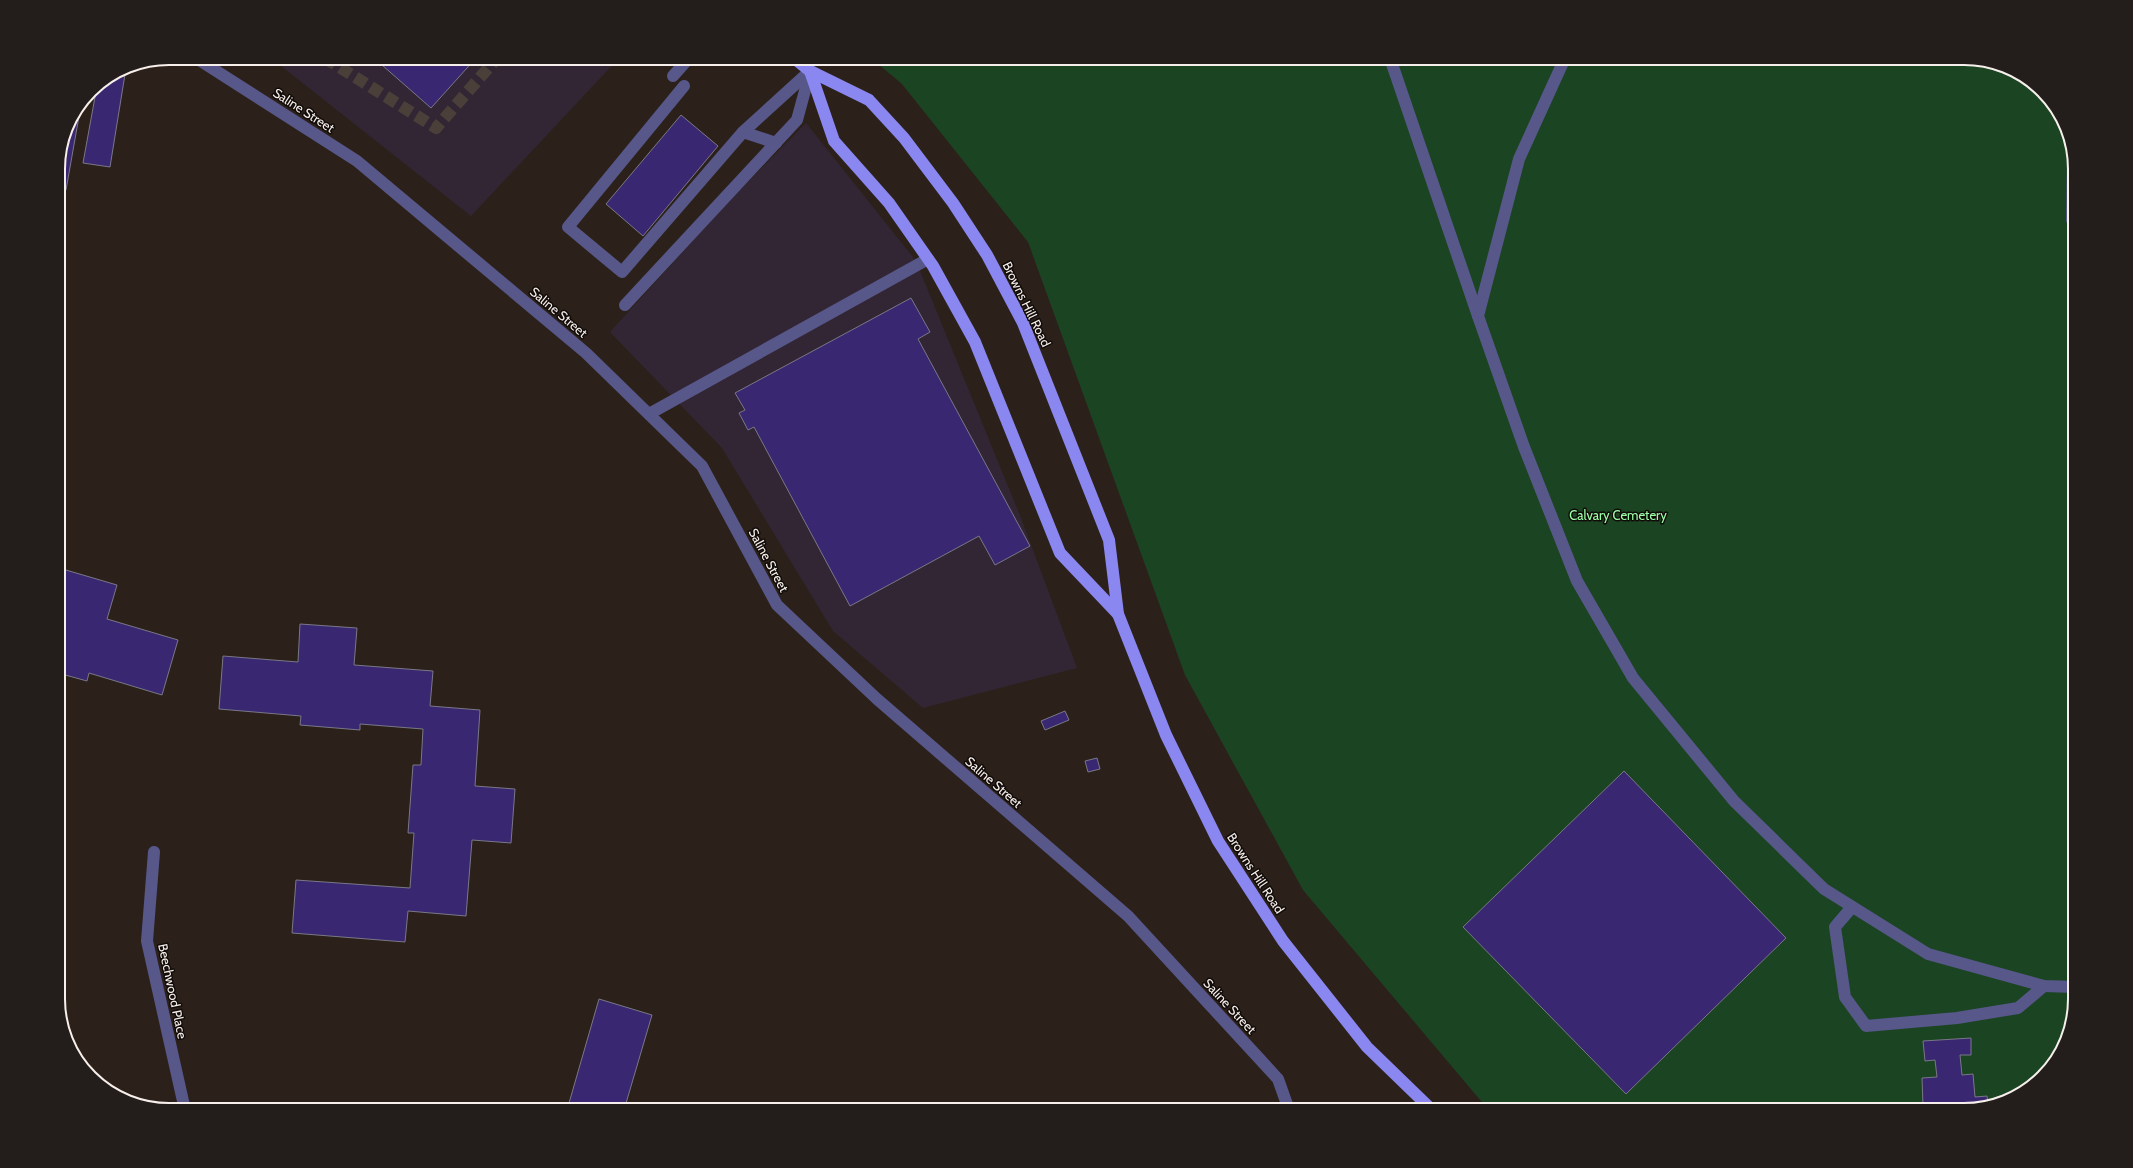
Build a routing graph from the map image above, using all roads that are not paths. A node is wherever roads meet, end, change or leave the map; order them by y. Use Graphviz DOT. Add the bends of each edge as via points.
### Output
graph roads {
  1 [pos="207,65"];
  2 [pos="683,65"];
  3 [pos="803,65"];
  4 [pos="1392,65"];
  5 [pos="1562,65"];
  6 [pos="810,71"];
  7 [pos="673,76"];
  8 [pos="684,86"];
  9 [pos="743,132"];
  10 [pos="776,143"];
  11 [pos="928,259"];
  12 [pos="625,306"];
  13 [pos="1478,316"];
  14 [pos="649,414"];
  15 [pos="1118,614"];
  16 [pos="154,852"];
  17 [pos="1852,907"];
  18 [pos="2044,986"];
  19 [pos="2068,987"];
  20 [pos="183,1103"];
  21 [pos="1287,1103"];
  22 [pos="1425,1103"];
  1 -- 14 [label="street, Saline Street" via="357,161 586,353"];
  2 -- 7 [label="street"];
  3 -- 6 [label="main road, Browns Hill Road"];
  4 -- 13 [label="street"];
  5 -- 13 [label="street" via="1519,159"];
  6 -- 9 [label="street"];
  6 -- 10 [label="street" via="797,120"];
  6 -- 11 [label="main road, Browns Hill Road" via="834,141 889,203"];
  6 -- 15 [label="main road, Browns Hill Road" via="869,100 904,138 953,203 987,255 1023,323 1109,540"];
  8 -- 9 [label="street" via="568,227 622,272"];
  9 -- 10 [label="street"];
  10 -- 12 [label="street"];
  11 -- 14 [label="street"];
  11 -- 15 [label="main road, Browns Hill Road" via="975,342 1060,553"];
  13 -- 17 [label="street" via="1524,447 1577,581 1633,678 1734,801 1824,889"];
  14 -- 21 [label="street, Saline Street" via="702,466 777,605 877,700 1128,916 1278,1079"];
  15 -- 22 [label="main road, Browns Hill Road" via="1166,735 1218,841 1283,941 1367,1047"];
  16 -- 20 [label="street, Beechwood Place" via="148,941"];
  17 -- 18 [label="street" via="1928,954"];
  17 -- 18 [label="street" via="1836,927 1846,997 1866,1026 1957,1018 2018,1008"];
  18 -- 19 [label="street"];
}
